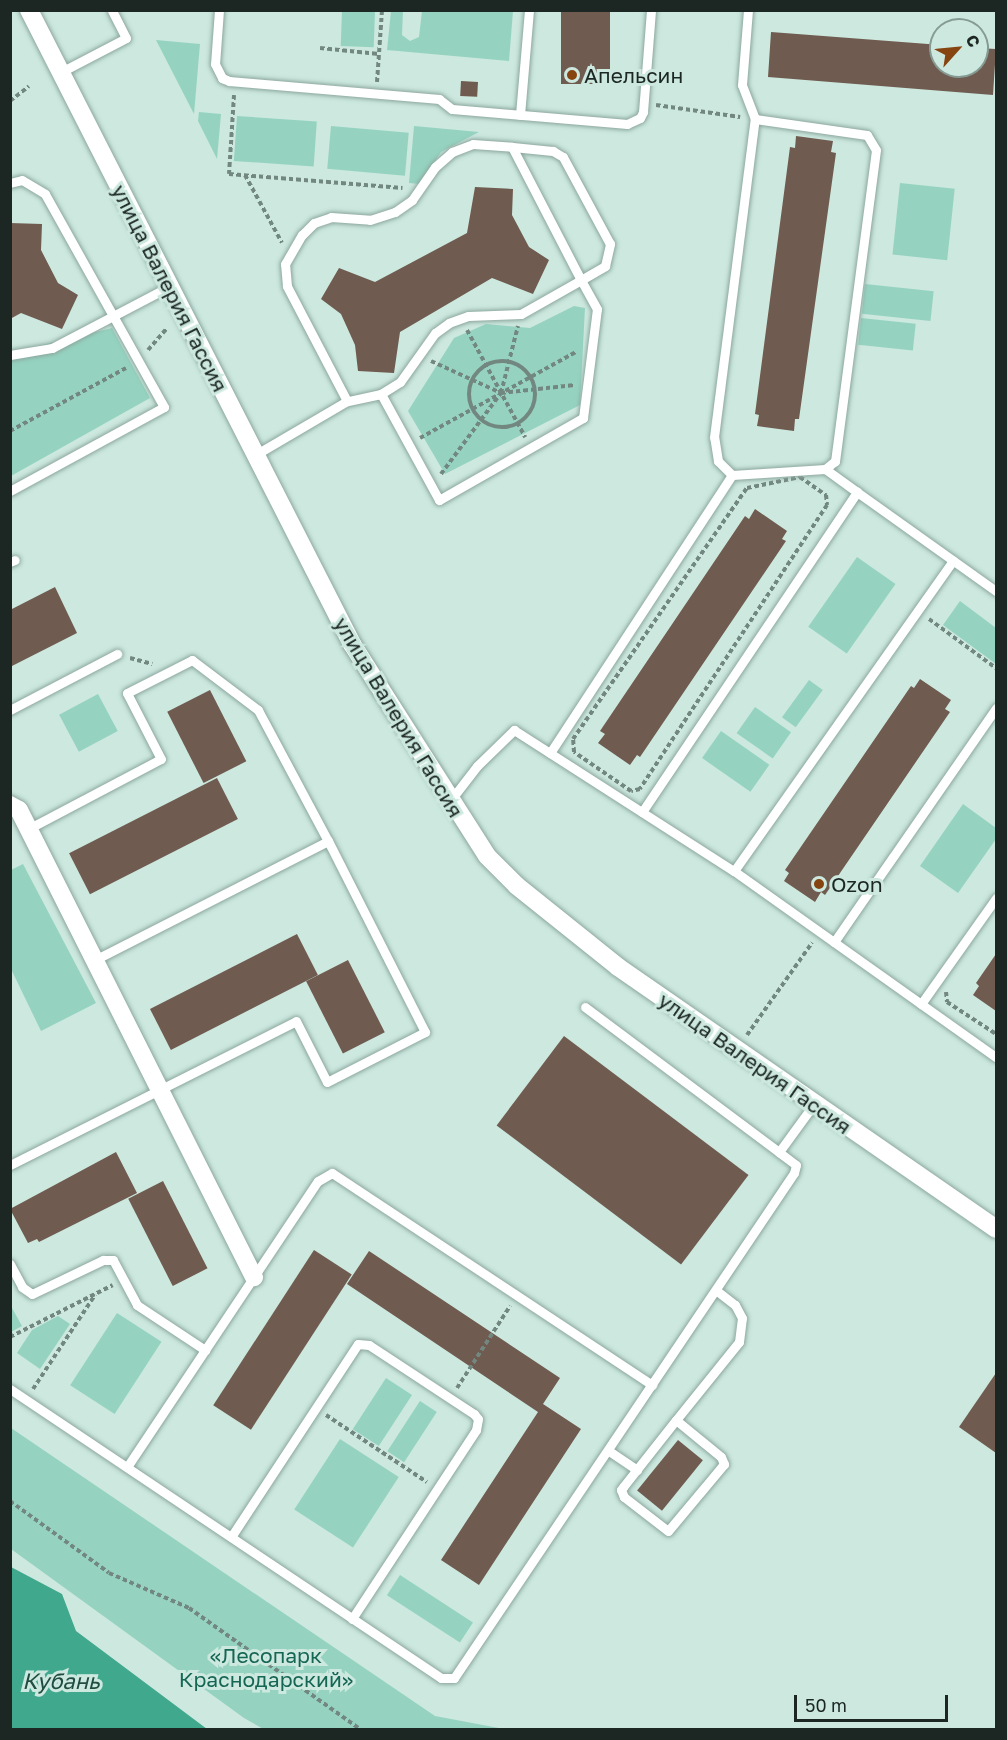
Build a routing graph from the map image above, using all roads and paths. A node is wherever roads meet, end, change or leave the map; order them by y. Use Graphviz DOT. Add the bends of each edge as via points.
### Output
graph roads {
  1 [pos="29,10"];
  2 [pos="111,10"];
  3 [pos="219,10"];
  4 [pos="382,10"];
  5 [pos="529,10"];
  6 [pos="651,10"];
  7 [pos="748,10"];
  8 [pos="320,48"];
  9 [pos="379,54"];
  10 [pos="61,72"];
  11 [pos="235,82"];
  12 [pos="29,86"];
  13 [pos="375,94"];
  14 [pos="10,101"];
  15 [pos="643,104"];
  16 [pos="520,115"];
  17 [pos="755,119"];
  18 [pos="512,147"];
  19 [pos="244,175"];
  20 [pos="10,183"];
  21 [pos="419,190"];
  22 [pos="288,255"];
  23 [pos="581,280"];
  24 [pos="170,286"];
  25 [pos="521,314"];
  26 [pos="111,315"];
  27 [pos="461,319"];
  28 [pos="167,328"];
  29 [pos="593,343"];
  30 [pos="10,355"];
  31 [pos="419,356"];
  32 [pos="138,362"];
  33 [pos="509,362"];
  34 [pos="486,365"];
  35 [pos="530,377"];
  36 [pos="472,380"];
  37 [pos="588,384"];
  38 [pos="535,390"];
  39 [pos="501,393"];
  40 [pos="381,394"];
  41 [pos="347,400"];
  42 [pos="472,409"];
  43 [pos="481,420"];
  44 [pos="517,424"];
  45 [pos="10,431"];
  46 [pos="408,444"];
  47 [pos="531,448"];
  48 [pos="255,455"];
  49 [pos="825,469"];
  50 [pos="732,475"];
  51 [pos="432,487"];
  52 [pos="747,488"];
  53 [pos="10,491"];
  54 [pos="857,492"];
  55 [pos="952,560"];
  56 [pos="996,591"];
  57 [pos="929,619"];
  58 [pos="117,654"];
  59 [pos="996,668"];
  60 [pos="173,669"];
  61 [pos="996,708"];
  62 [pos="10,710"];
  63 [pos="550,753"];
  64 [pos="450,802"];
  65 [pos="10,805"];
  66 [pos="642,812"];
  67 [pos="28,828"];
  68 [pos="328,841"];
  69 [pos="734,871"];
  70 [pos="996,898"];
  71 [pos="834,942"];
  72 [pos="94,960"];
  73 [pos="945,987"];
  74 [pos="921,1004"];
  75 [pos="585,1007"];
  76 [pos="996,1034"];
  77 [pos="996,1057"];
  78 [pos="160,1090"];
  79 [pos="814,1104"];
  80 [pos="779,1152"];
  81 [pos="10,1165"];
  82 [pos="996,1229"];
  83 [pos="10,1264"];
  84 [pos="254,1277"];
  85 [pos="124,1280"];
  86 [pos="716,1290"];
  87 [pos="95,1294"];
  88 [pos="518,1295"];
  89 [pos="10,1337"];
  90 [pos="205,1350"];
  91 [pos="652,1385"];
  92 [pos="10,1389"];
  93 [pos="450,1399"];
  94 [pos="26,1400"];
  95 [pos="315,1408"];
  96 [pos="676,1420"];
  97 [pos="609,1451"];
  98 [pos="127,1467"];
  99 [pos="637,1470"];
  100 [pos="437,1489"];
  101 [pos="10,1501"];
  102 [pos="231,1537"];
  103 [pos="352,1619"];
  104 [pos="361,1730"];
  1 -- 10 [label="street, улица Валерия Гассия"];
  2 -- 10 [label="lane" via="126,38"];
  3 -- 11 [label="lane" via="215,64 222,78"];
  4 -- 9 [label="path"];
  5 -- 16 [label="lane"];
  6 -- 15 [label="lane"];
  7 -- 17 [label="lane" via="742,85"];
  8 -- 9 [label="path"];
  9 -- 13 [label="path"];
  10 -- 24 [label="street, улица Валерия Гассия"];
  11 -- 13 [label="lane"];
  11 -- 19 [label="path" via="229,174"];
  12 -- 14 [label="path"];
  13 -- 16 [label="lane" via="439,99 452,109"];
  15 -- 16 [label="lane" via="640,118 627,124"];
  15 -- 17 [label="path"];
  17 -- 49 [label="lane" via="867,135 876,150 835,461"];
  17 -- 50 [label="lane" via="714,437 718,461"];
  18 -- 21 [label="lane" via="473,144 452,152 435,166"];
  18 -- 23 [label="lane"];
  18 -- 23 [label="lane" via="553,151 563,157 610,244 604,266"];
  19 -- 21 [label="path"];
  19 -- 22 [label="path"];
  20 -- 26 [label="lane" via="22,180 45,194"];
  21 -- 22 [label="lane" via="395,212 370,220 332,217 314,224"];
  22 -- 41 [label="lane" via="287,286"];
  23 -- 25 [label="lane"];
  23 -- 29 [label="lane" via="597,309"];
  24 -- 26 [label="lane"];
  24 -- 48 [label="street, улица Валерия Гассия"];
  25 -- 27 [label="lane"];
  25 -- 33 [label="path"];
  26 -- 30 [label="lane" via="52,348"];
  26 -- 32 [label="lane"];
  27 -- 31 [label="lane" via="435,333"];
  27 -- 34 [label="path"];
  28 -- 32 [label="path"];
  29 -- 35 [label="path"];
  29 -- 37 [label="lane"];
  31 -- 36 [label="path"];
  31 -- 40 [label="lane" via="400,382"];
  32 -- 45 [label="path"];
  32 -- 53 [label="lane" via="164,407"];
  33 -- 34 [label="path"];
  33 -- 35 [label="path"];
  33 -- 39 [label="path"];
  34 -- 36 [label="path"];
  34 -- 39 [label="path"];
  35 -- 38 [label="path"];
  35 -- 39 [label="path"];
  36 -- 39 [label="path"];
  36 -- 42 [label="path" via="468,390"];
  37 -- 38 [label="path"];
  37 -- 47 [label="lane" via="584,418"];
  38 -- 39 [label="path"];
  38 -- 44 [label="path" via="534,404"];
  39 -- 42 [label="path"];
  39 -- 43 [label="path"];
  39 -- 44 [label="path"];
  40 -- 41 [label="lane"];
  40 -- 46 [label="lane"];
  41 -- 48 [label="lane"];
  42 -- 43 [label="path"];
  42 -- 46 [label="path"];
  43 -- 44 [label="path" via="494,427"];
  43 -- 51 [label="path"];
  44 -- 47 [label="path"];
  46 -- 51 [label="lane"];
  47 -- 51 [label="lane" via="439,500"];
  48 -- 64 [label="street, улица Валерия Гассия" via="352,644"];
  49 -- 50 [label="lane"];
  49 -- 54 [label="lane"];
  50 -- 63 [label="lane"];
  52 -- 52 [label="path" via="573,739 574,752 630,791 640,789 827,505 826,495 800,477"];
  54 -- 55 [label="lane"];
  54 -- 66 [label="lane"];
  55 -- 56 [label="lane"];
  55 -- 69 [label="lane"];
  57 -- 59 [label="path"];
  58 -- 60 [label="path"];
  58 -- 62 [label="lane"];
  60 -- 67 [label="lane" via="127,693 161,759"];
  60 -- 68 [label="lane" via="192,660 258,710"];
  61 -- 71 [label="lane"];
  63 -- 64 [label="lane" via="514,730 477,766"];
  63 -- 66 [label="lane"];
  64 -- 79 [label="street, улица Валерия Гассия" via="487,856 517,886 618,967"];
  65 -- 67 [label="street" via="19,810"];
  66 -- 69 [label="lane"];
  67 -- 72 [label="street"];
  68 -- 72 [label="lane"];
  68 -- 78 [label="lane" via="425,1032 327,1082 296,1021"];
  69 -- 71 [label="lane"];
  70 -- 74 [label="lane"];
  71 -- 74 [label="lane"];
  72 -- 78 [label="street"];
  73 -- 76 [label="path" via="947,1002"];
  74 -- 77 [label="lane"];
  75 -- 80 [label="lane"];
  78 -- 81 [label="lane"];
  78 -- 84 [label="street"];
  79 -- 80 [label="lane"];
  79 -- 82 [label="street, улица Валерия Гассия"];
  80 -- 86 [label="lane" via="796,1170"];
  83 -- 85 [label="lane" via="22,1287 32,1294 107,1258 113,1260"];
  84 -- 88 [label="lane" via="318,1181 332,1173"];
  84 -- 90 [label="lane"];
  85 -- 87 [label="path"];
  85 -- 90 [label="lane" via="137,1305"];
  86 -- 91 [label="lane"];
  86 -- 96 [label="lane" via="735,1305 743,1331 739,1342"];
  87 -- 89 [label="path"];
  87 -- 94 [label="path"];
  88 -- 91 [label="lane"];
  88 -- 93 [label="path"];
  90 -- 98 [label="lane"];
  91 -- 97 [label="lane"];
  92 -- 94 [label="lane"];
  93 -- 95 [label="lane" via="363,1343 354,1348"];
  93 -- 100 [label="lane" via="474,1414 478,1424"];
  94 -- 98 [label="lane"];
  95 -- 100 [label="path"];
  95 -- 102 [label="lane"];
  96 -- 99 [label="lane"];
  96 -- 99 [label="lane" via="721,1456 724,1464 670,1531 622,1494"];
  97 -- 99 [label="lane"];
  97 -- 103 [label="lane" via="454,1678 441,1678"];
  98 -- 102 [label="lane"];
  100 -- 103 [label="lane"];
  101 -- 104 [label="path" via="109,1573 189,1608"];
  102 -- 103 [label="lane"];
}
